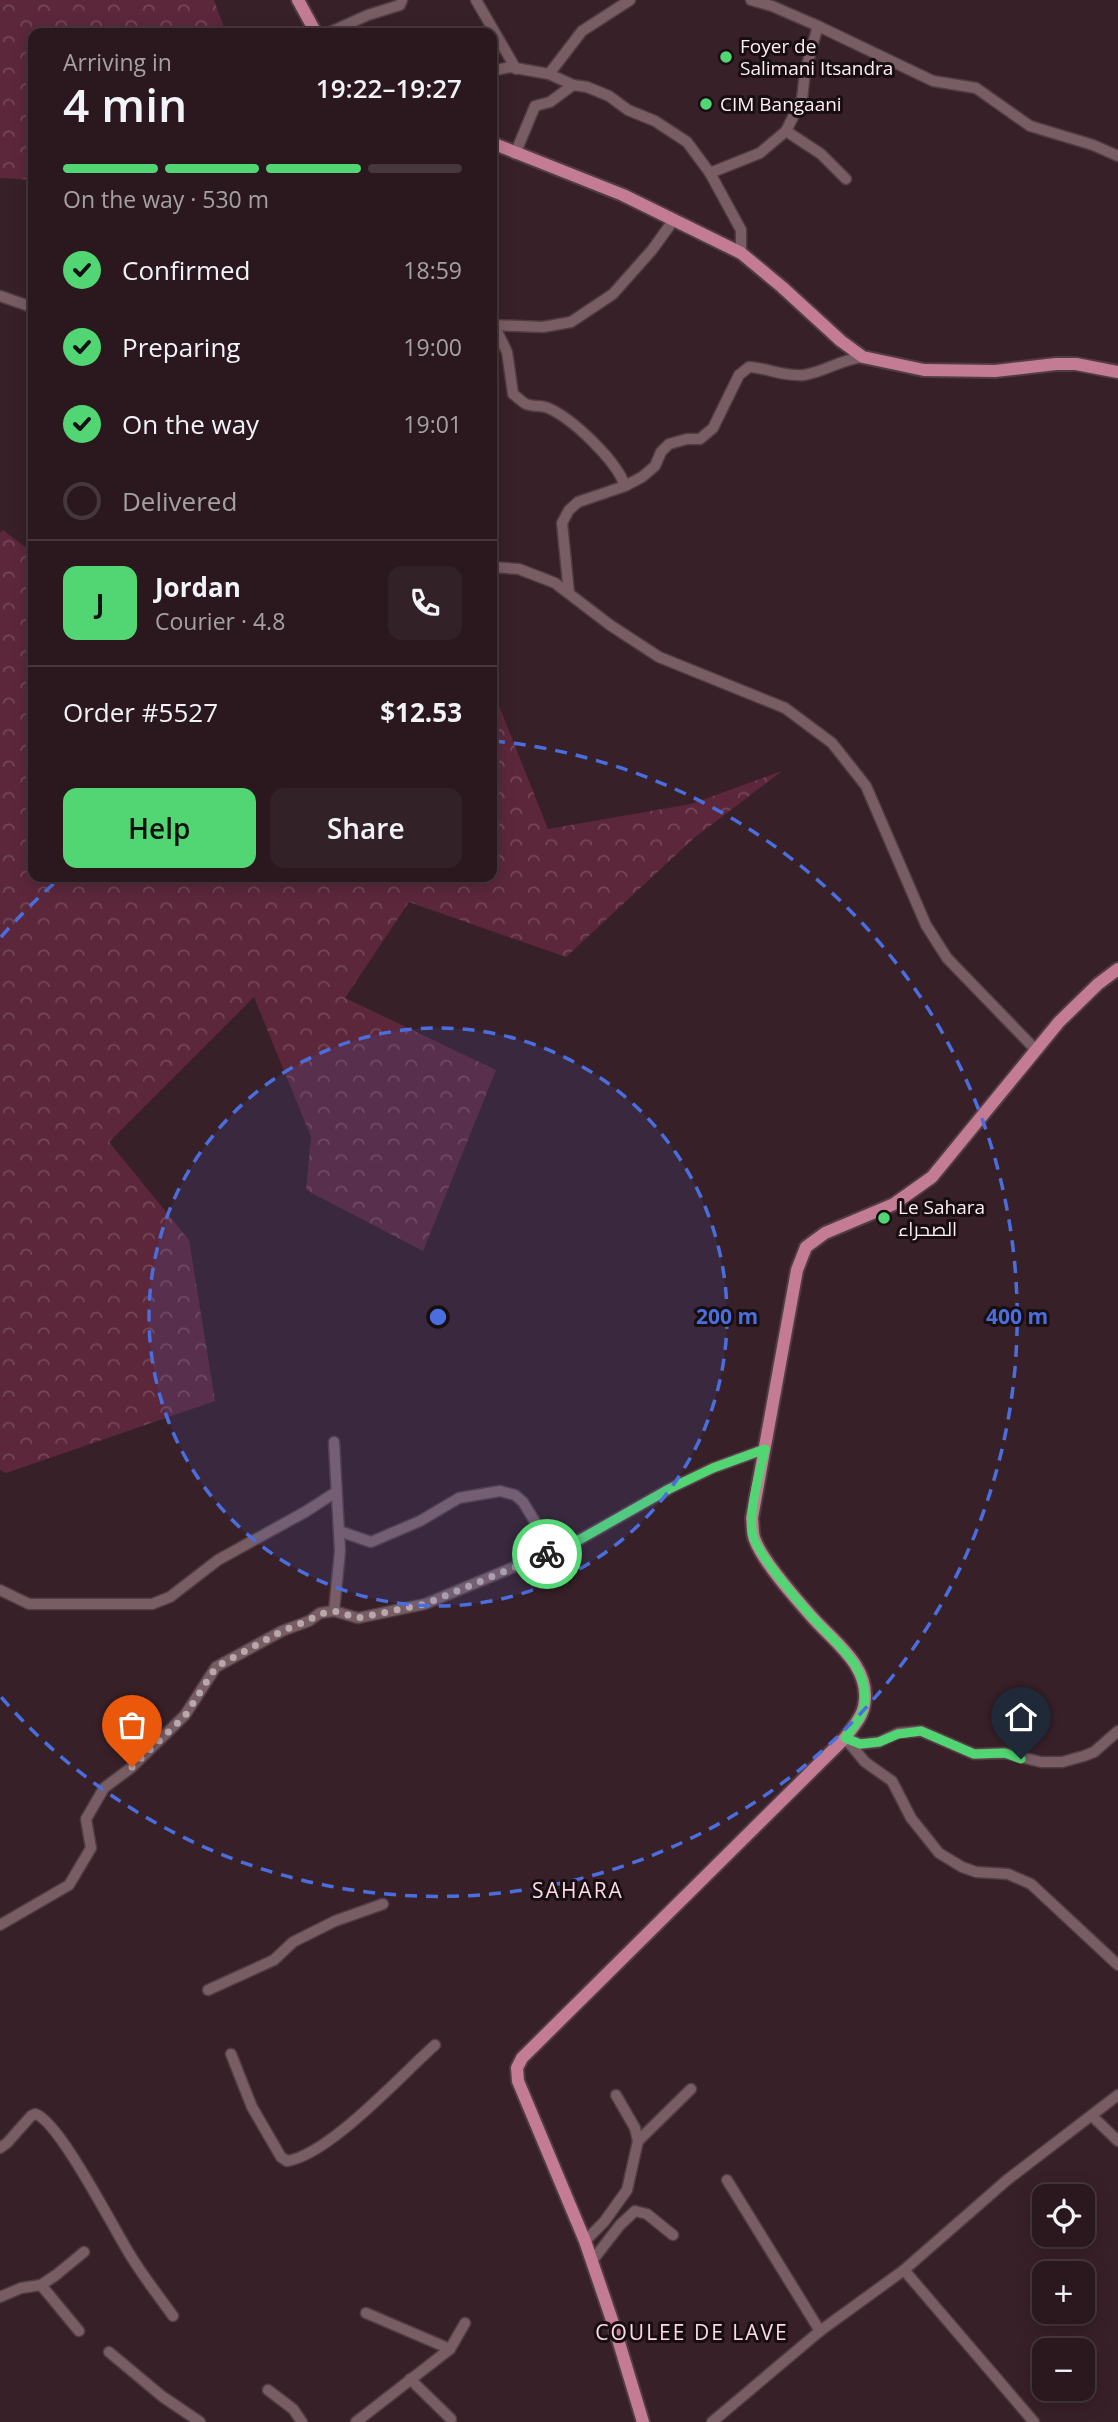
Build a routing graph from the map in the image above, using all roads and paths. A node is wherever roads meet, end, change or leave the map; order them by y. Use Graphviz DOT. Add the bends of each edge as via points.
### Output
graph roads {
  1 [pos="298,0"];
  2 [pos="402,0"];
  3 [pos="476,0"];
  4 [pos="630,0"];
  5 [pos="751,0"];
  6 [pos="818,26"];
  7 [pos="313,28"];
  8 [pos="339,28"];
  9 [pos="492,28"];
  10 [pos="497,36"];
  11 [pos="516,69"];
  12 [pos="497,70"];
  13 [pos="550,74"];
  14 [pos="573,85"];
  15 [pos="786,131"];
  16 [pos="497,145"];
  17 [pos="516,154"];
  18 [pos="1118,156"];
  19 [pos="709,173"];
  20 [pos="846,179"];
  21 [pos="673,221"];
  22 [pos="741,253"];
  23 [pos="0,296"];
  24 [pos="28,302"];
  25 [pos="497,325"];
  26 [pos="497,333"];
  27 [pos="863,357"];
  28 [pos="1118,372"];
  29 [pos="625,486"];
  30 [pos="497,567"];
  31 [pos="569,593"];
  32 [pos="1118,969"];
  33 [pos="1035,1049"];
  34 [pos="334,1442"];
  35 [pos="765,1449"];
  36 [pos="336,1492"];
  37 [pos="339,1531"];
  38 [pos="547,1554"];
  39 [pos="0,1590"];
  40 [pos="334,1611"];
  41 [pos="1118,1731"];
  42 [pos="845,1738"];
  43 [pos="383,1904"];
  44 [pos="0,1925"];
  45 [pos="1118,1965"];
  46 [pos="208,1990"];
  47 [pos="435,2045"];
  48 [pos="231,2054"];
  49 [pos="691,2089"];
  50 [pos="616,2095"];
  51 [pos="1118,2095"];
  52 [pos="1091,2116"];
  53 [pos="638,2141"];
  54 [pos="1118,2141"];
  55 [pos="0,2148"];
  56 [pos="727,2180"];
  57 [pos="673,2235"];
  58 [pos="585,2241"];
  59 [pos="84,2252"];
  60 [pos="592,2261"];
  61 [pos="904,2270"];
  62 [pos="41,2285"];
  63 [pos="0,2297"];
  64 [pos="366,2313"];
  65 [pos="173,2316"];
  66 [pos="465,2323"];
  67 [pos="79,2331"];
  68 [pos="820,2331"];
  69 [pos="450,2349"];
  70 [pos="109,2353"];
  71 [pos="410,2379"];
  72 [pos="268,2390"];
  73 [pos="451,2419"];
  74 [pos="200,2422"];
  75 [pos="302,2422"];
  76 [pos="356,2422"];
  77 [pos="643,2422"];
  78 [pos="712,2422"];
  79 [pos="1034,2422"];
  1 -- 7 [label="main road"];
  2 -- 8 [label="street" via="400,5"];
  3 -- 9 [label="street"];
  4 -- 13 [label="street" via="582,31"];
  5 -- 6 [label="street"];
  6 -- 15 [label="street" via="802,99"];
  6 -- 18 [label="street" via="933,81 976,88 1030,126"];
  10 -- 11 [label="street"];
  11 -- 12 [label="street"];
  11 -- 13 [label="street"];
  13 -- 14 [label="street"];
  14 -- 17 [label="street" via="550,102 535,106"];
  14 -- 19 [label="street" via="609,96 655,121 687,142"];
  15 -- 19 [label="street" via="760,153"];
  15 -- 20 [label="street" via="821,154"];
  16 -- 17 [label="main road"];
  17 -- 21 [label="main road" via="623,195"];
  19 -- 22 [label="street" via="741,230"];
  21 -- 22 [label="main road"];
  21 -- 25 [label="street" via="613,295 571,322 543,327"];
  22 -- 27 [label="main road"];
  23 -- 24 [label="street"];
  26 -- 29 [label="street" via="507,352 513,394 526,404 548,408 596,444 621,474"];
  27 -- 28 [label="main road" via="924,370 995,371 1056,364"];
  27 -- 29 [label="street" via="806,375 748,367 739,375 713,428 700,439 669,443 655,466"];
  29 -- 31 [label="street" via="578,502 562,523"];
  30 -- 31 [label="street" via="519,569"];
  31 -- 33 [label="street" via="659,657 785,708 832,743 866,786 926,925 947,958"];
  32 -- 33 [label="main road"];
  33 -- 35 [label="main road" via="932,1177 894,1204 825,1233 806,1247 797,1270"];
  34 -- 36 [label="street"];
  35 -- 38 [label="street" via="669,1489"];
  35 -- 42 [label="main road" via="752,1518 754,1539 771,1566 860,1672 864,1705"];
  36 -- 37 [label="street"];
  36 -- 39 [label="street" via="152,1604 29,1604"];
  37 -- 38 [label="street" via="371,1542 459,1498 500,1491 523,1502"];
  37 -- 40 [label="street"];
  38 -- 40 [label="street" via="425,1604 358,1618"];
  40 -- 44 [label="street" via="282,1631 216,1667 185,1716 104,1788 93,1804 86,1819 91,1848 69,1885"];
  41 -- 42 [label="street" via="1094,1752 1062,1762 1005,1753 974,1754 921,1731 860,1744"];
  42 -- 45 [label="street" via="865,1762 892,1781 911,1818 939,1853 976,1872 1008,1874 1031,1884"];
  42 -- 58 [label="main road" via="522,2058 518,2081"];
  43 -- 46 [label="street" via="335,1921 293,1942 274,1961"];
  47 -- 48 [label="street" via="326,2143 286,2161 252,2108"];
  49 -- 53 [label="street"];
  50 -- 53 [label="street"];
  51 -- 52 [label="street"];
  52 -- 54 [label="street"];
  52 -- 61 [label="street" via="1007,2180"];
  53 -- 58 [label="street" via="627,2190"];
  55 -- 65 [label="street" via="31,2116 41,2115 59,2136 129,2254"];
  56 -- 68 [label="street"];
  57 -- 60 [label="street" via="647,2214 635,2211"];
  58 -- 60 [label="main road"];
  59 -- 62 [label="street"];
  60 -- 77 [label="main road"];
  61 -- 68 [label="street"];
  61 -- 79 [label="street"];
  62 -- 63 [label="street"];
  62 -- 67 [label="street"];
  64 -- 69 [label="street"];
  66 -- 69 [label="street"];
  68 -- 78 [label="street"];
  69 -- 71 [label="street"];
  70 -- 74 [label="street"];
  71 -- 73 [label="street"];
  71 -- 76 [label="street"];
  72 -- 75 [label="street"];
}
